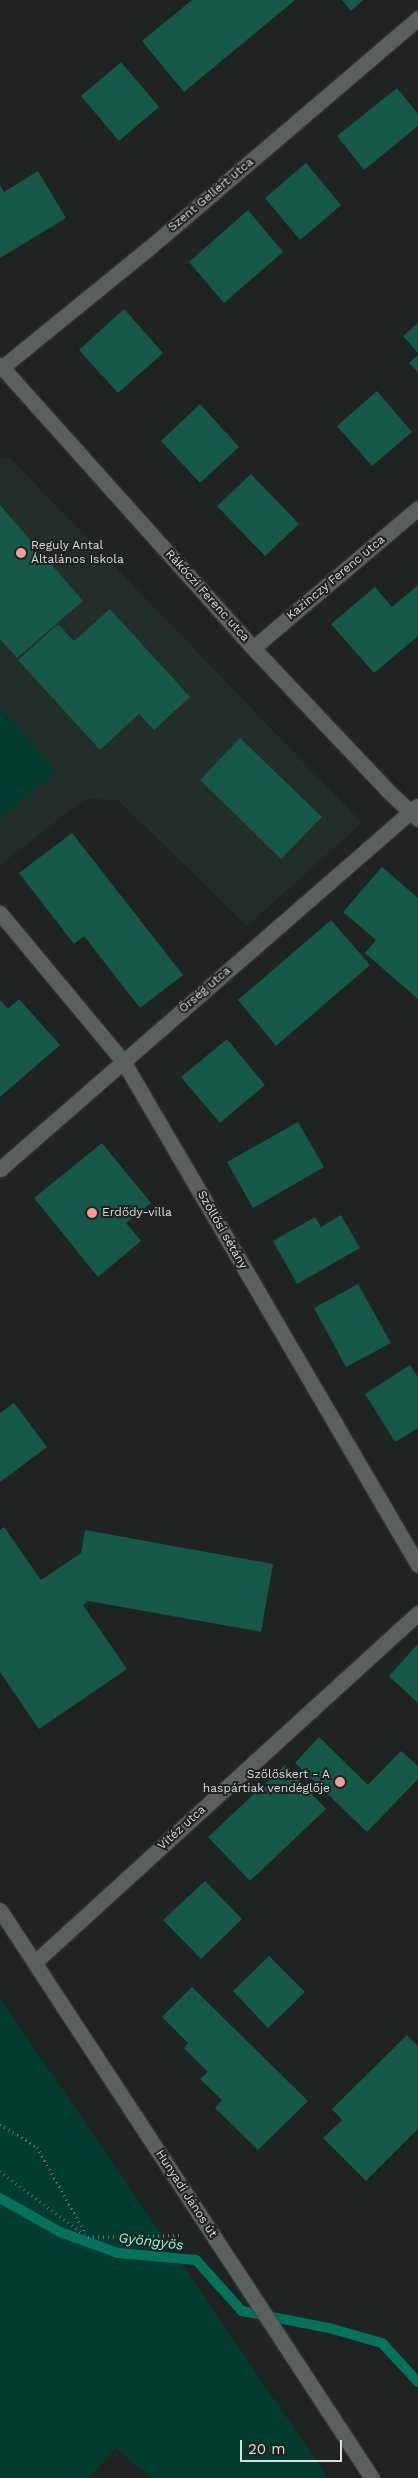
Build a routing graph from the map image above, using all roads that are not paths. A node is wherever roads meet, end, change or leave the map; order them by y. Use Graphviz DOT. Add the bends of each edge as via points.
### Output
graph roads {
  1 [pos="418,18"];
  2 [pos="0,367"];
  3 [pos="418,508"];
  4 [pos="254,648"];
  5 [pos="415,812"];
  6 [pos="0,913"];
  7 [pos="123,1061"];
  8 [pos="0,1169"];
  9 [pos="418,1564"];
  10 [pos="418,1613"];
  11 [pos="0,1910"];
  12 [pos="35,1962"];
  13 [pos="372,2478"];
  1 -- 2 [label="street, Szent Gellért utca" via="149,248"];
  2 -- 4 [label="street, Rákóczi Ferenc utca"];
  3 -- 4 [label="street, Kazinczy Ferenc utca"];
  4 -- 5 [label="street, Rákóczi Ferenc utca" via="388,791"];
  5 -- 7 [label="street, Őrség utca"];
  6 -- 7 [label="street, Szőllősi sétány"];
  7 -- 8 [label="street, Őrség utca"];
  7 -- 9 [label="street, Szőllősi sétány"];
  10 -- 12 [label="street, Vitéz utca"];
  11 -- 12 [label="street, Hunyadi János út"];
  12 -- 13 [label="street, Hunyadi János út"];
}
